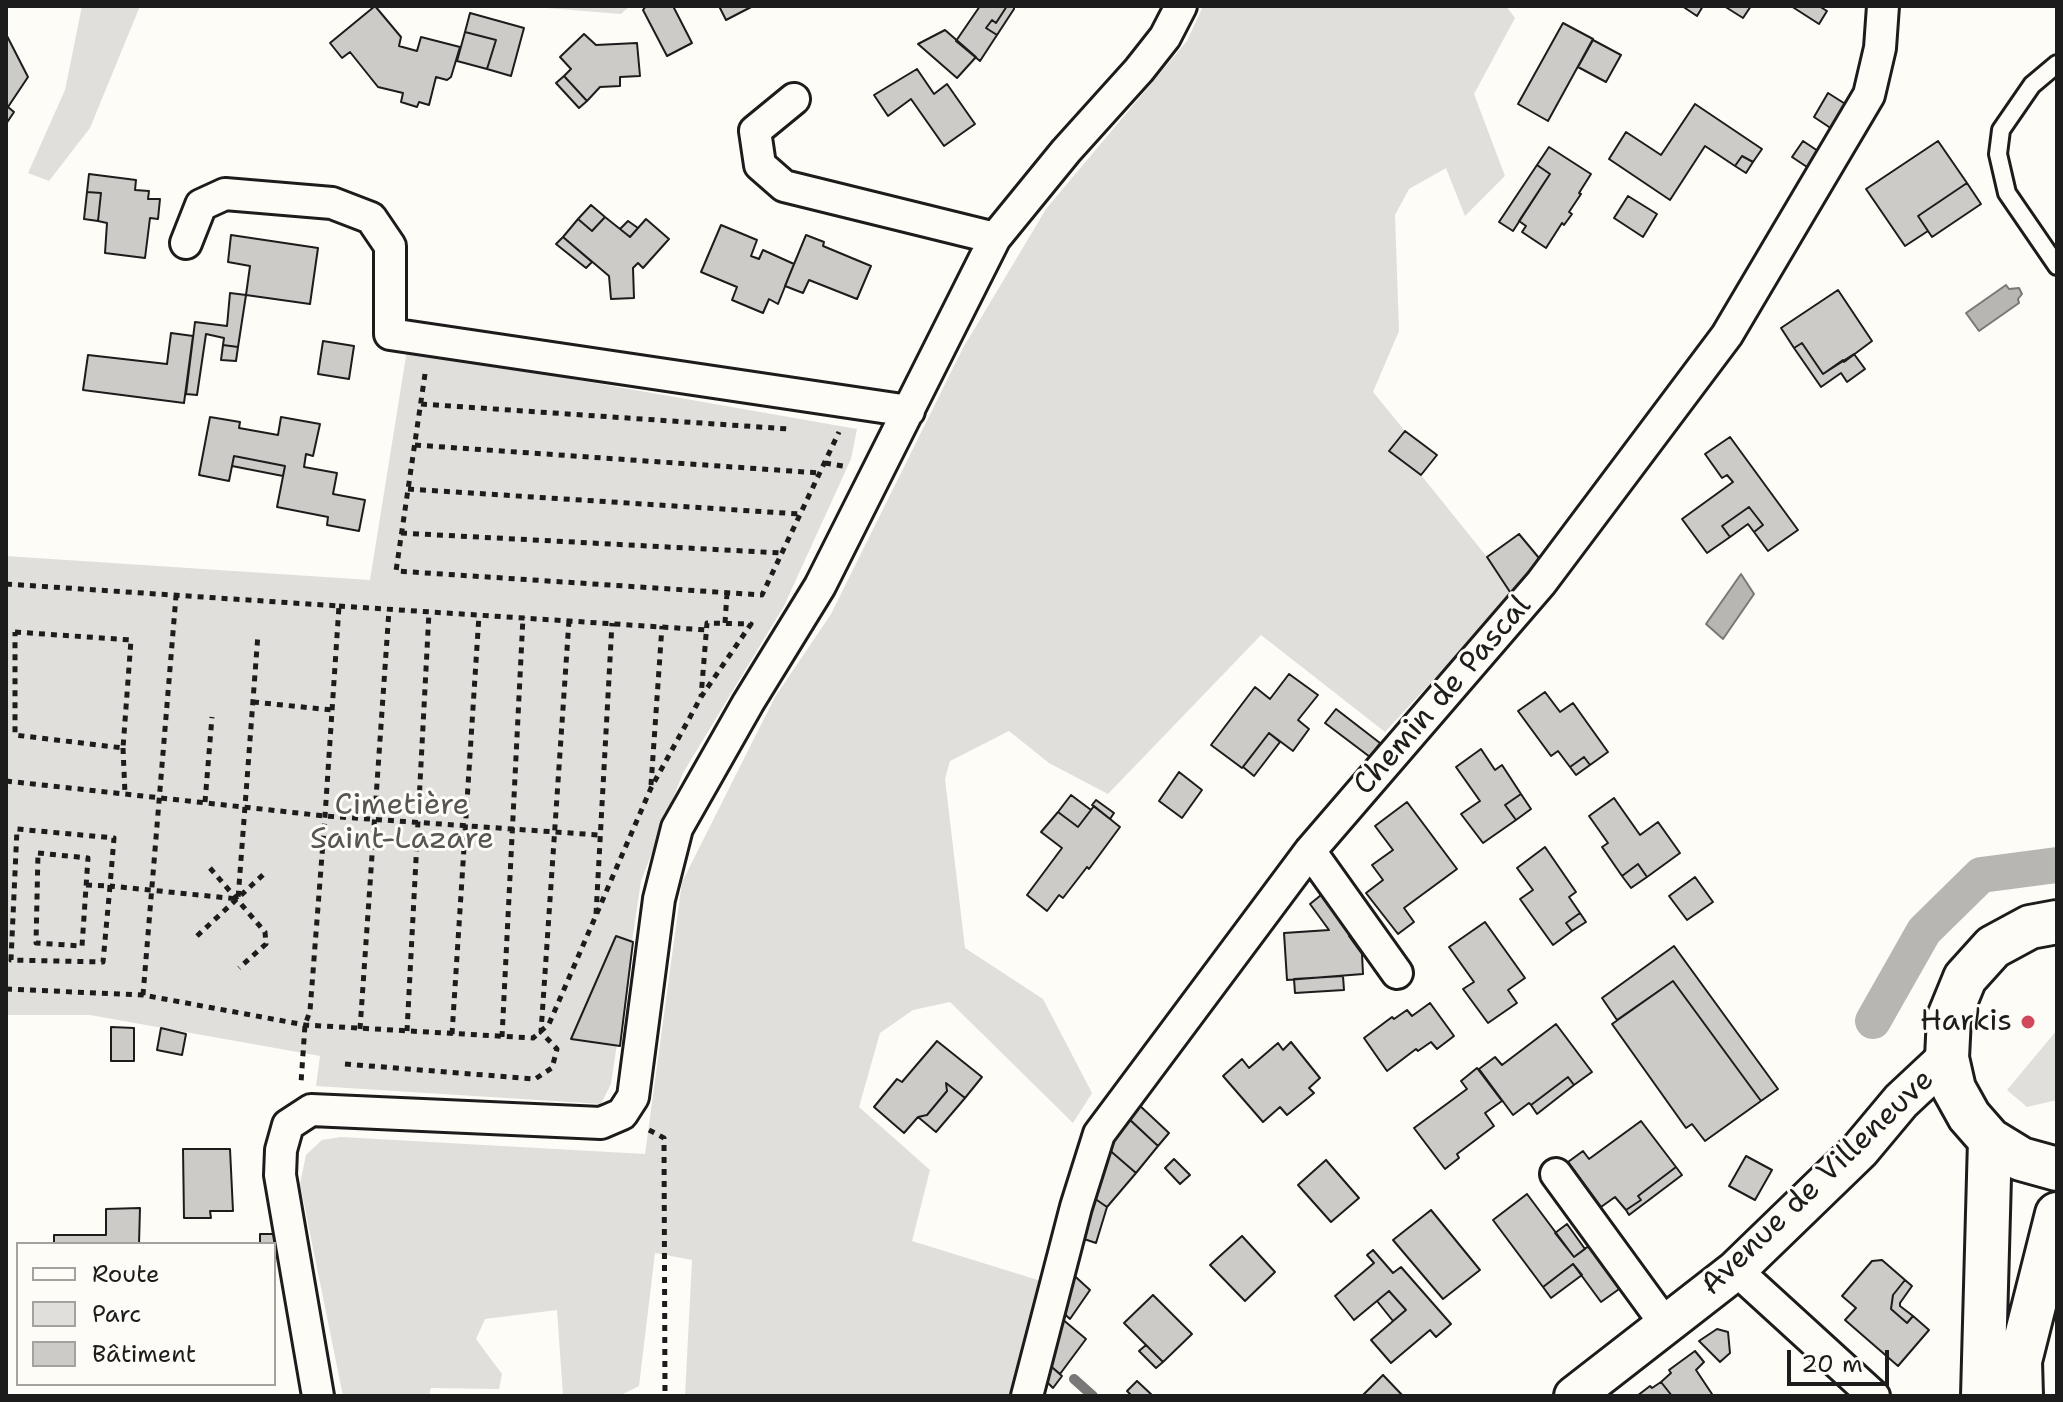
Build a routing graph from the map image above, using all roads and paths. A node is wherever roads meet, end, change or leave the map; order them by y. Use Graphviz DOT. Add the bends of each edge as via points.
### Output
graph roads {
  1 [pos="1181,6"];
  2 [pos="1883,6"];
  3 [pos="2057,64"];
  4 [pos="794,99"];
  5 [pos="995,238"];
  6 [pos="186,243"];
  7 [pos="2057,266"];
  8 [pos="425,374"];
  9 [pos="421,404"];
  10 [pos="909,411"];
  11 [pos="793,429"];
  12 [pos="824,431"];
  13 [pos="415,445"];
  14 [pos="820,473"];
  15 [pos="408,489"];
  16 [pos="800,514"];
  17 [pos="401,533"];
  18 [pos="782,553"];
  19 [pos="6,584"];
  20 [pos="727,593"];
  21 [pos="176,596"];
  22 [pos="339,606"];
  23 [pos="389,610"];
  24 [pos="429,612"];
  25 [pos="479,615"];
  26 [pos="523,617"];
  27 [pos="569,620"];
  28 [pos="612,623"];
  29 [pos="725,623"];
  30 [pos="662,626"];
  31 [pos="707,630"];
  32 [pos="258,634"];
  33 [pos="701,697"];
  34 [pos="253,702"];
  35 [pos="332,710"];
  36 [pos="212,717"];
  37 [pos="123,748"];
  38 [pos="6,781"];
  39 [pos="651,788"];
  40 [pos="125,794"];
  41 [pos="161,798"];
  42 [pos="205,802"];
  43 [pos="244,807"];
  44 [pos="325,816"];
  45 [pos="375,819"];
  46 [pos="418,823"];
  47 [pos="465,826"];
  48 [pos="513,830"];
  49 [pos="554,833"];
  50 [pos="599,835"];
  51 [pos="1310,851"];
  52 [pos="210,868"];
  53 [pos="266,872"];
  54 [pos="86,885"];
  55 [pos="110,886"];
  56 [pos="152,892"];
  57 [pos="238,899"];
  58 [pos="596,919"];
  59 [pos="2057,922"];
  60 [pos="197,936"];
  61 [pos="239,968"];
  62 [pos="1397,973"];
  63 [pos="6,989"];
  64 [pos="143,995"];
  65 [pos="305,1025"];
  66 [pos="360,1029"];
  67 [pos="407,1031"];
  68 [pos="541,1032"];
  69 [pos="452,1034"];
  70 [pos="502,1037"];
  71 [pos="303,1054"];
  72 [pos="1947,1058"];
  73 [pos="345,1064"];
  74 [pos="622,1114"];
  75 [pos="1990,1140"];
  76 [pos="2057,1169"];
  77 [pos="1556,1174"];
  78 [pos="2057,1214"];
  79 [pos="1736,1270"];
  80 [pos="1666,1325"];
  81 [pos="1586,1393"];
  82 [pos="318,1396"];
  83 [pos="665,1396"];
  84 [pos="1027,1396"];
  85 [pos="1874,1396"];
  86 [pos="1983,1396"];
  87 [pos="2021,1396"];
  1 -- 5 [label="street" via="1139,70"];
  2 -- 51 [label="street, Chemin de Pascal" via="1869,95 1727,335 1541,583"];
  3 -- 7 [label="lane" via="2032,85 2001,130 1998,154 2007,193"];
  4 -- 5 [label="street" via="755,131 760,165 784,186"];
  5 -- 10 [label="street"];
  6 -- 10 [label="street" via="201,205 225,194 332,203 371,218 390,246 390,334"];
  8 -- 9 [label="path"];
  9 -- 11 [label="path"];
  9 -- 13 [label="path"];
  10 -- 74 [label="street" via="820,586 677,828 659,899 633,1097"];
  12 -- 14 [label="path" via="839,432"];
  13 -- 14 [label="path"];
  13 -- 15 [label="path"];
  14 -- 16 [label="path"];
  15 -- 16 [label="path"];
  15 -- 17 [label="path"];
  16 -- 18 [label="path"];
  17 -- 18 [label="path"];
  17 -- 20 [label="path" via="396,571"];
  18 -- 20 [label="path" via="762,595"];
  19 -- 21 [label="path"];
  20 -- 29 [label="path"];
  21 -- 22 [label="path"];
  21 -- 41 [label="path"];
  22 -- 23 [label="path"];
  22 -- 35 [label="path"];
  23 -- 24 [label="path"];
  23 -- 45 [label="path"];
  24 -- 25 [label="path"];
  24 -- 46 [label="path"];
  25 -- 26 [label="path"];
  25 -- 47 [label="path"];
  26 -- 27 [label="path"];
  26 -- 48 [label="path"];
  27 -- 28 [label="path"];
  27 -- 49 [label="path"];
  28 -- 30 [label="path"];
  28 -- 50 [label="path"];
  29 -- 31 [label="path" via="707,623"];
  29 -- 33 [label="path" via="751,624"];
  30 -- 31 [label="path"];
  30 -- 39 [label="path"];
  31 -- 33 [label="path"];
  32 -- 34 [label="path"];
  33 -- 39 [label="path"];
  34 -- 35 [label="path"];
  34 -- 43 [label="path"];
  35 -- 44 [label="path"];
  36 -- 42 [label="path"];
  37 -- 37 [label="path" via="15,735 15,632 131,640"];
  37 -- 40 [label="path"];
  38 -- 40 [label="path"];
  39 -- 58 [label="path"];
  40 -- 41 [label="path"];
  41 -- 42 [label="path"];
  41 -- 56 [label="path"];
  42 -- 43 [label="path"];
  43 -- 44 [label="path"];
  43 -- 57 [label="path"];
  44 -- 45 [label="path"];
  44 -- 65 [label="path"];
  45 -- 46 [label="path"];
  45 -- 66 [label="path"];
  46 -- 47 [label="path"];
  46 -- 67 [label="path"];
  47 -- 48 [label="path"];
  47 -- 69 [label="path"];
  48 -- 49 [label="path"];
  48 -- 70 [label="path"];
  49 -- 50 [label="path"];
  49 -- 68 [label="path"];
  50 -- 58 [label="path"];
  51 -- 62 [label="street"];
  51 -- 84 [label="street, Chemin de Pascal" via="1099,1134"];
  52 -- 57 [label="path"];
  53 -- 57 [label="path"];
  54 -- 54 [label="path" via="88,858 38,853 36,943 82,946"];
  54 -- 55 [label="path"];
  55 -- 55 [label="path" via="114,838 17,829 11,960 103,962"];
  55 -- 56 [label="path"];
  56 -- 57 [label="path"];
  56 -- 64 [label="path"];
  57 -- 60 [label="path"];
  57 -- 61 [label="path" via="265,932 266,944"];
  58 -- 68 [label="path"];
  59 -- 72 [label="main road" via="2030,927 1993,947 1965,978 1949,1017"];
  63 -- 64 [label="path"];
  64 -- 65 [label="path"];
  65 -- 66 [label="path"];
  65 -- 71 [label="path"];
  66 -- 67 [label="path"];
  67 -- 69 [label="path"];
  68 -- 70 [label="path" via="533,1038"];
  68 -- 73 [label="path" via="557,1049 552,1068 535,1079"];
  69 -- 70 [label="path"];
  72 -- 75 [label="main road" via="1954,1089"];
  72 -- 79 [label="street, Avenue de Villeneuve"];
  74 -- 82 [label="street" via="601,1123 311,1110 288,1125 280,1175"];
  74 -- 83 [label="path" via="664,1138"];
  75 -- 76 [label="main road" via="2021,1159"];
  75 -- 86 [label="main road"];
  77 -- 80 [label="street"];
  78 -- 87 [label="main road" via="2020,1361"];
  79 -- 80 [label="street, Avenue de Villeneuve"];
  79 -- 85 [label="street"];
  80 -- 81 [label="street, Avenue de Villeneuve"];
}
